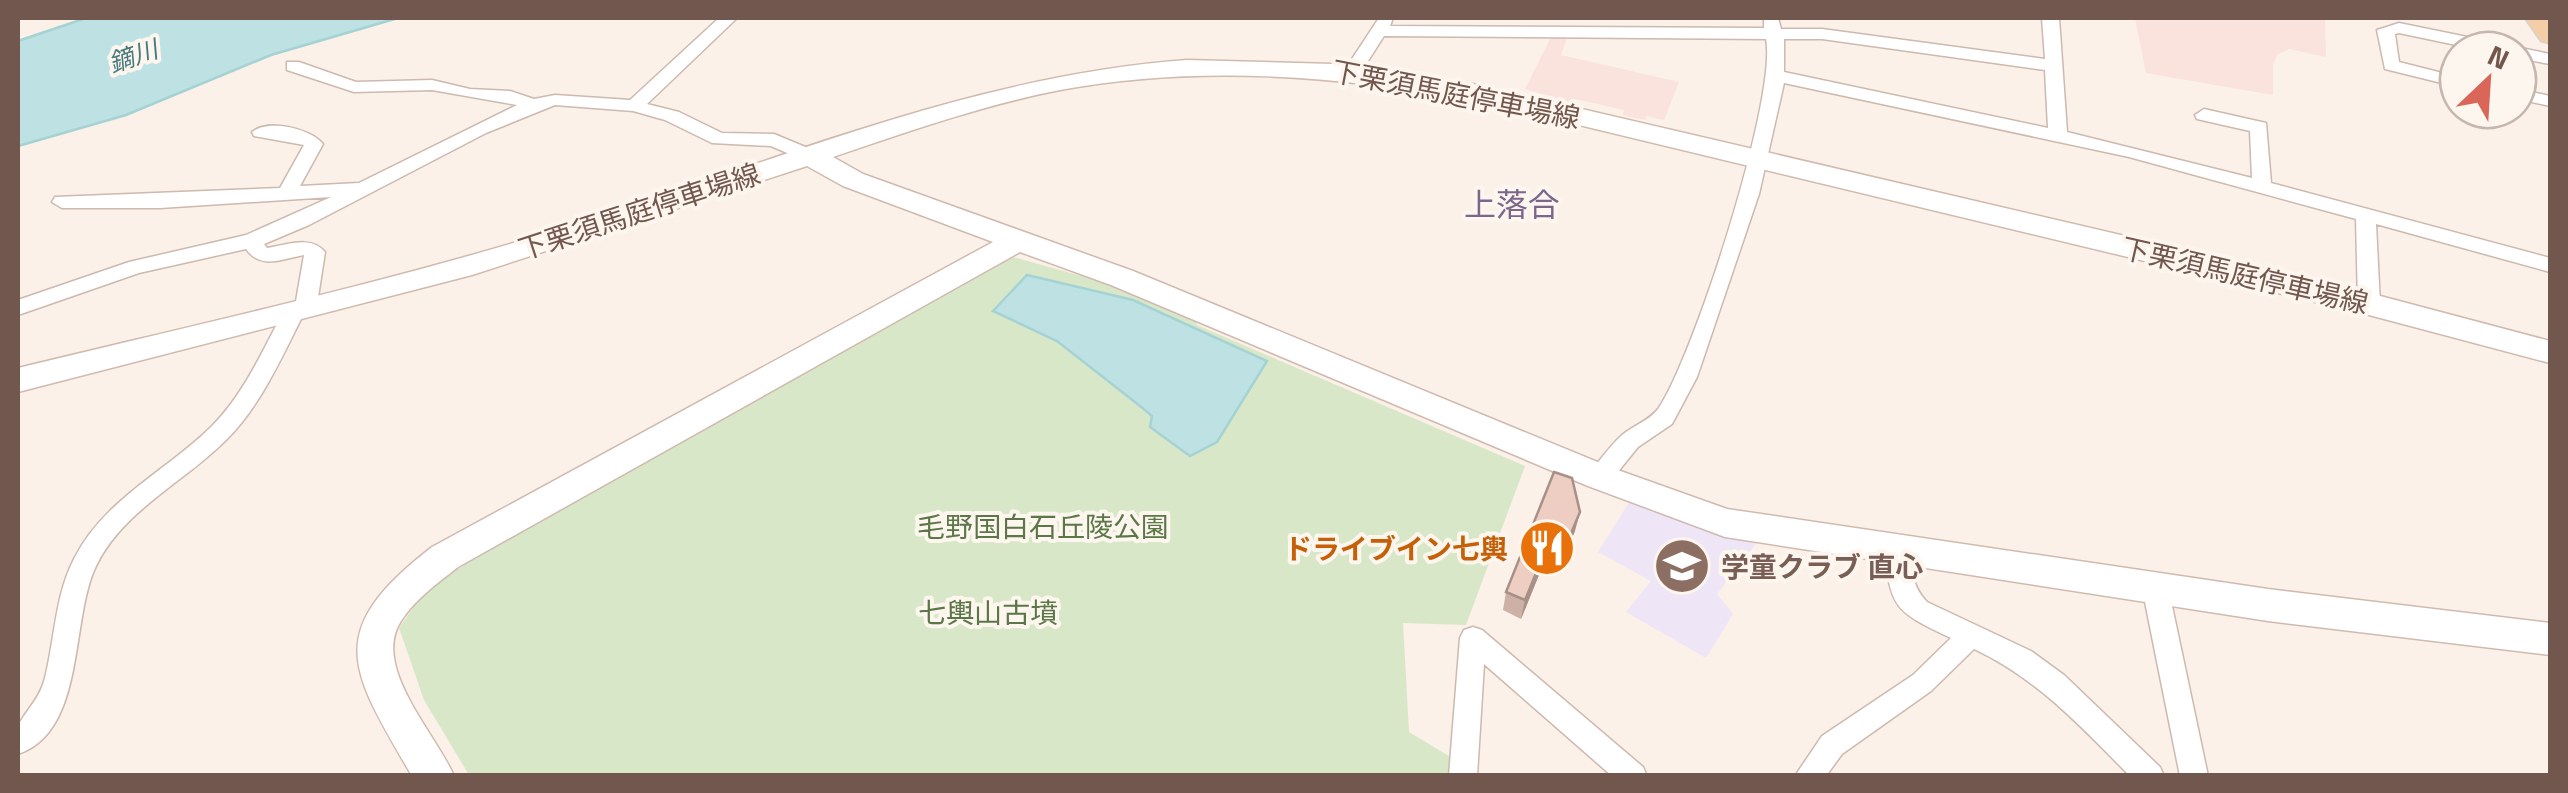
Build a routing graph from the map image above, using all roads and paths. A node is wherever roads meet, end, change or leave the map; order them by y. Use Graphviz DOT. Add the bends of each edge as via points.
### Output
graph roads {
  1 [pos="728,18"];
  2 [pos="2052,18"];
  3 [pos="2538,18"];
  4 [pos="1382,24"];
  5 [pos="1537,25"];
  6 [pos="1773,25"];
  7 [pos="2438,36"];
  8 [pos="2550,36"];
  9 [pos="292,66"];
  10 [pos="2056,66"];
  11 [pos="1353,71"];
  12 [pos="1778,76"];
  13 [pos="2438,77"];
  14 [pos="533,104"];
  15 [pos="634,106"];
  16 [pos="2204,114"];
  17 [pos="261,132"];
  18 [pos="2058,134"];
  19 [pos="808,155"];
  20 [pos="1758,160"];
  21 [pos="2262,187"];
  22 [pos="365,189"];
  23 [pos="286,194"];
  24 [pos="62,202"];
  25 [pos="2366,216"];
  26 [pos="1019,238"];
  27 [pos="251,241"];
  28 [pos="2550,265"];
  29 [pos="2370,304"];
  30 [pos="18,308"];
  31 [pos="299,312"];
  32 [pos="2550,352"];
  33 [pos="18,380"];
  34 [pos="1600,477"];
  35 [pos="1896,548"];
  36 [pos="2155,586"];
  37 [pos="1971,635"];
  38 [pos="2550,639"];
  39 [pos="18,742"];
  40 [pos="434,776"];
  41 [pos="1463,776"];
  42 [pos="1633,776"];
  43 [pos="1809,776"];
  44 [pos="2150,776"];
  45 [pos="2194,776"];
  1 -- 15 [label="street"];
  2 -- 10 [label="street"];
  3 -- 8 [label="main road"];
  4 -- 5 [label="street"];
  4 -- 11 [label="street"];
  5 -- 6 [label="street"];
  6 -- 10 [label="street"];
  6 -- 12 [label="street"];
  7 -- 13 [label="street" via="2386,30 2391,65"];
  9 -- 14 [label="street" via="354,86 432,85"];
  10 -- 18 [label="street"];
  11 -- 19 [label="main road, 下栗須馬庭停車場線" via="1230,66 1088,78 1011,92"];
  11 -- 20 [label="main road, 下栗須馬庭停車場線" via="1493,96"];
  12 -- 18 [label="street"];
  12 -- 20 [label="street"];
  14 -- 15 [label="street" via="576,99"];
  14 -- 22 [label="street"];
  15 -- 19 [label="street" via="720,139 774,140"];
  16 -- 21 [label="street" via="2259,127"];
  17 -- 23 [label="street" via="306,137 314,144"];
  18 -- 21 [label="street"];
  19 -- 26 [label="main road" via="853,180"];
  19 -- 31 [label="main road, 下栗須馬庭停車場線" via="524,250"];
  20 -- 29 [label="main road, 下栗須馬庭停車場線"];
  20 -- 34 [label="street" via="1686,377 1664,418 1630,442"];
  21 -- 25 [label="street"];
  22 -- 23 [label="street"];
  22 -- 27 [label="street"];
  23 -- 24 [label="street"];
  25 -- 28 [label="street"];
  25 -- 29 [label="street"];
  26 -- 34 [label="main road"];
  26 -- 40 [label="main road" via="408,583 382,612 372,646 379,681"];
  27 -- 30 [label="street" via="136,267"];
  27 -- 31 [label="street" via="262,256 315,252"];
  29 -- 32 [label="main road, 下栗須馬庭停車場線"];
  31 -- 33 [label="main road, 下栗須馬庭停車場線"];
  31 -- 39 [label="street" via="220,432 101,532 73,586 48,714"];
  34 -- 35 [label="main road" via="1724,522"];
  35 -- 36 [label="main road"];
  35 -- 37 [label="street" via="1902,592 1918,610"];
  36 -- 38 [label="main road"];
  36 -- 45 [label="street"];
  37 -- 43 [label="street" via="1922,683 1832,745"];
  37 -- 44 [label="street" via="2022,659 2054,684"];
  41 -- 42 [label="street" via="1473,638"];
}
